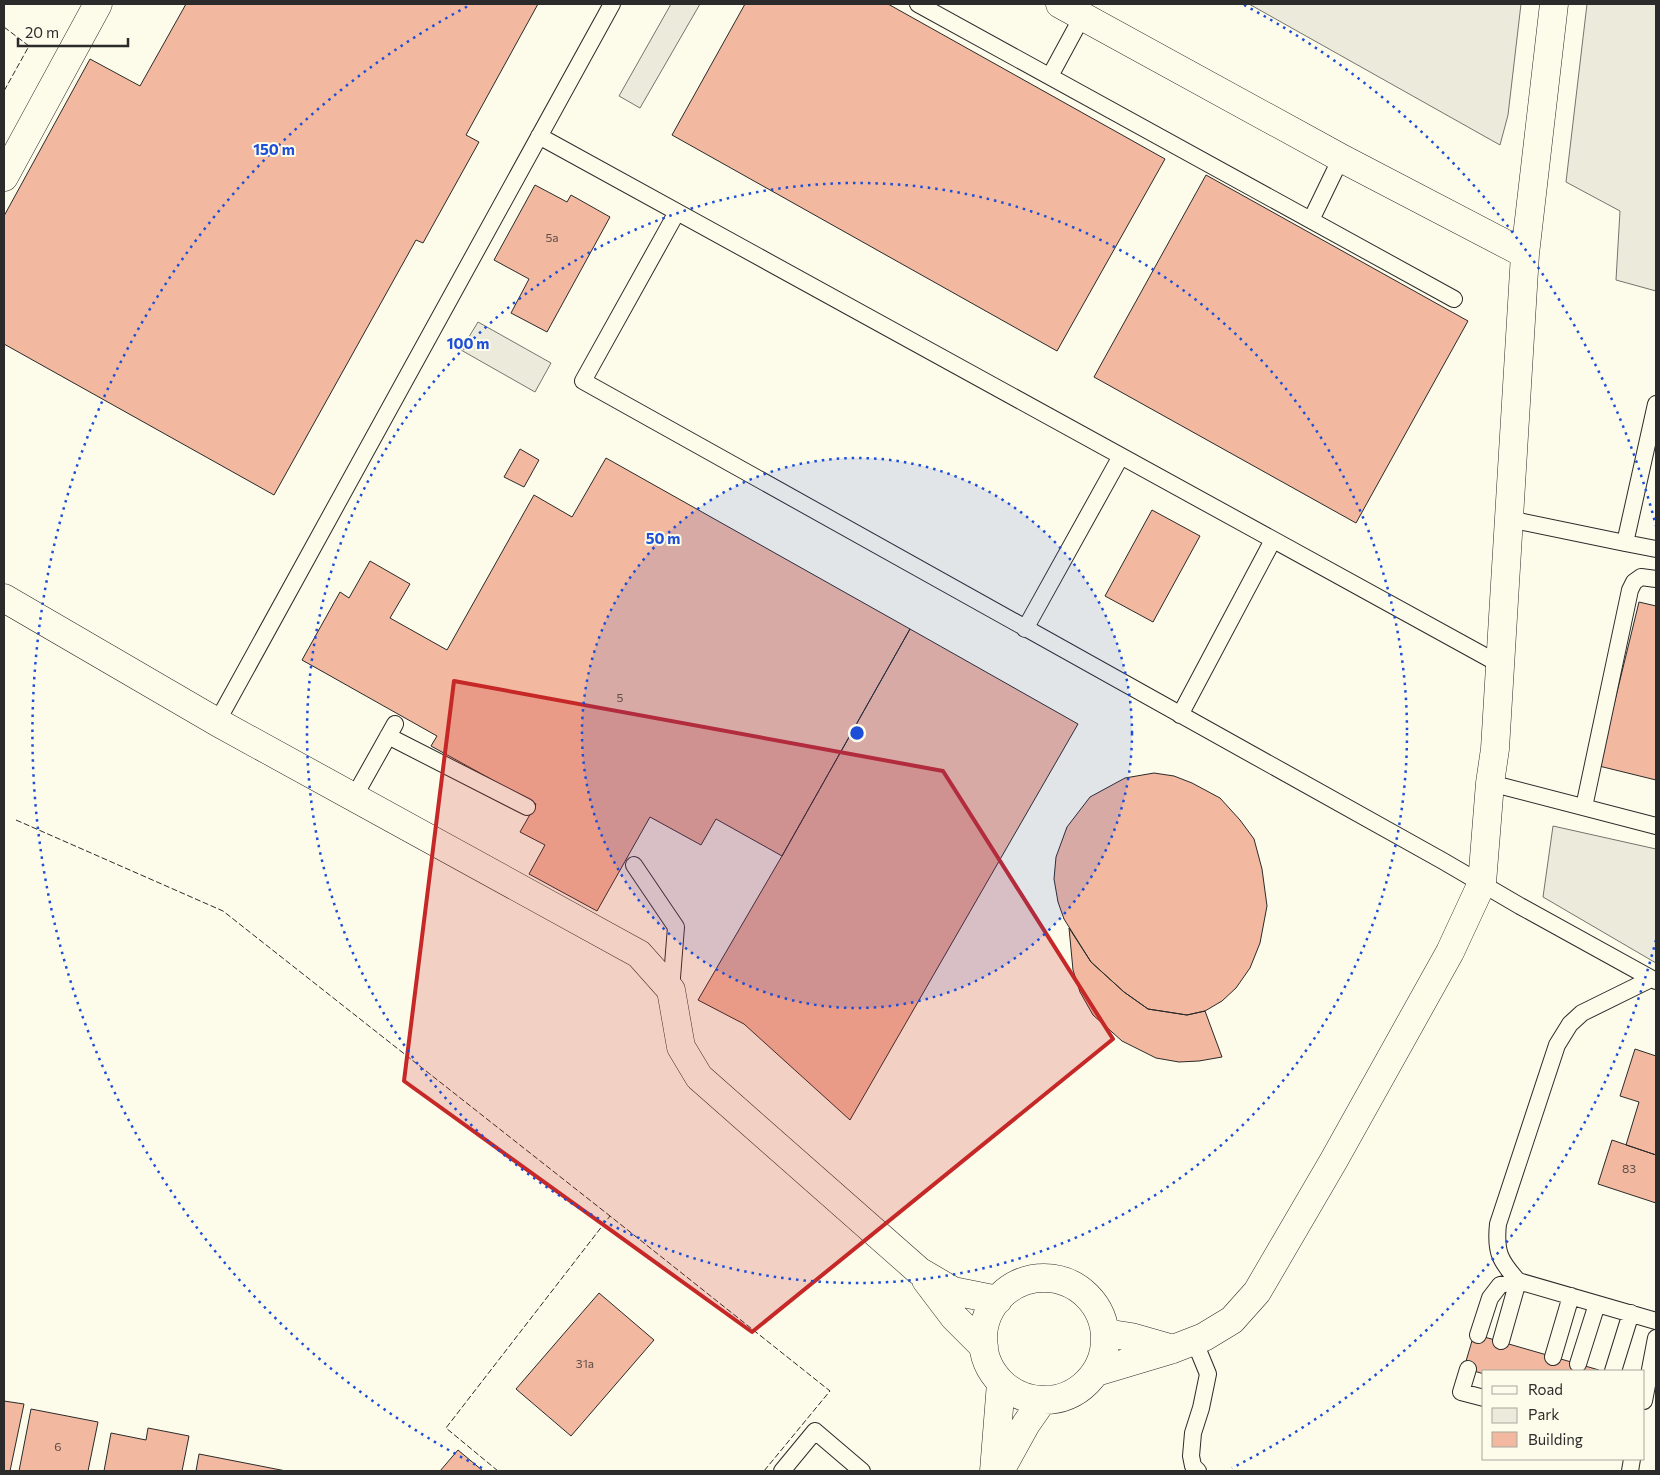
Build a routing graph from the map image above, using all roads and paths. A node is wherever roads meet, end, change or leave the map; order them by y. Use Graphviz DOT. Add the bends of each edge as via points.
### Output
graph roads {
  1 [pos="98,4"];
  2 [pos="612,4"];
  3 [pos="918,4"];
  4 [pos="1554,4"];
  5 [pos="1072,9"];
  6 [pos="1050,76"];
  7 [pos="539,136"];
  8 [pos="1340,158"];
  9 [pos="4,177"];
  10 [pos="677,212"];
  11 [pos="1311,220"];
  12 [pos="1525,254"];
  13 [pos="1454,299"];
  14 [pos="1656,404"];
  15 [pos="1121,456"];
  16 [pos="1510,518"];
  17 [pos="1273,540"];
  18 [pos="1625,542"];
  19 [pos="1656,549"];
  20 [pos="1656,579"];
  21 [pos="4,598"];
  22 [pos="1026,629"];
  23 [pos="1500,665"];
  24 [pos="1180,714"];
  25 [pos="217,722"];
  26 [pos="1490,783"];
  27 [pos="354,796"];
  28 [pos="527,807"];
  29 [pos="1584,807"];
  30 [pos="1656,826"];
  31 [pos="634,865"];
  32 [pos="1482,883"];
  33 [pos="1653,980"];
  34 [pos="671,990"];
  35 [pos="919,1271"];
  36 [pos="1518,1281"];
  37 [pos="1571,1296"];
  38 [pos="998,1300"];
  39 [pos="1597,1304"];
  40 [pos="1631,1313"];
  41 [pos="1656,1320"];
  42 [pos="1105,1334"];
  43 [pos="1478,1335"];
  44 [pos="1656,1338"];
  45 [pos="1501,1341"];
  46 [pos="1183,1345"];
  47 [pos="984,1347"];
  48 [pos="1553,1357"];
  49 [pos="1578,1364"];
  50 [pos="1468,1369"];
  51 [pos="1613,1370"];
  52 [pos="1096,1372"];
  53 [pos="1001,1383"];
  54 [pos="1645,1396"];
  55 [pos="1482,1397"];
  56 [pos="1042,1401"];
  57 [pos="782,1471"];
  58 [pos="862,1471"];
  59 [pos="994,1471"];
  60 [pos="1000,1471"];
  61 [pos="1198,1471"];
  1 -- 9 [label="street"];
  2 -- 7 [label="lane"];
  3 -- 6 [label="lane"];
  4 -- 12 [label="street"];
  5 -- 6 [label="lane"];
  5 -- 8 [label="street"];
  6 -- 11 [label="lane"];
  7 -- 10 [label="lane"];
  7 -- 25 [label="lane"];
  8 -- 11 [label="lane"];
  8 -- 12 [label="street"];
  10 -- 15 [label="lane"];
  10 -- 22 [label="lane" via="583,381"];
  11 -- 13 [label="lane"];
  12 -- 16 [label="street"];
  14 -- 18 [label="lane"];
  15 -- 17 [label="lane"];
  15 -- 22 [label="lane"];
  16 -- 18 [label="lane"];
  16 -- 23 [label="street"];
  17 -- 23 [label="lane"];
  17 -- 24 [label="lane"];
  18 -- 19 [label="lane"];
  20 -- 29 [label="lane" via="1641,577 1630,590"];
  21 -- 25 [label="street"];
  22 -- 24 [label="lane"];
  23 -- 26 [label="street"];
  24 -- 32 [label="lane"];
  25 -- 27 [label="street"];
  26 -- 29 [label="lane"];
  26 -- 32 [label="street"];
  27 -- 28 [label="lane" via="391,730"];
  27 -- 34 [label="street" via="639,954"];
  29 -- 30 [label="lane"];
  31 -- 34 [label="lane" via="676,927"];
  32 -- 33 [label="lane"];
  32 -- 46 [label="street" via="1450,952 1257,1292 1232,1320"];
  33 -- 36 [label="lane" via="1582,1014 1570,1024 1556,1045 1498,1224 1496,1241 1499,1255"];
  34 -- 35 [label="street" via="681,1047 698,1077"];
  35 -- 38 [label="street" via="952,1291"];
  35 -- 47 [label="street" via="954,1317"];
  36 -- 37 [label="lane"];
  36 -- 43 [label="lane" via="1500,1285 1490,1298"];
  36 -- 45 [label="lane"];
  37 -- 39 [label="lane"];
  37 -- 48 [label="lane"];
  38 -- 42 [label="street" via="1024,1282 1039,1278 1055,1279 1084,1292 1102,1318"];
  38 -- 47 [label="street" via="984,1330"];
  39 -- 40 [label="lane"];
  39 -- 49 [label="lane"];
  40 -- 41 [label="lane"];
  40 -- 51 [label="lane"];
  42 -- 46 [label="street"];
  42 -- 52 [label="street" via="1102,1360"];
  44 -- 54 [label="lane"];
  46 -- 52 [label="street"];
  46 -- 61 [label="lane" via="1208,1374 1193,1433 1191,1456"];
  47 -- 53 [label="street" via="990,1367"];
  50 -- 55 [label="lane" via="1461,1392"];
  52 -- 56 [label="street" via="1073,1394"];
  53 -- 56 [label="street" via="1013,1392"];
  53 -- 59 [label="street"];
  56 -- 60 [label="street"];
  57 -- 58 [label="lane" via="815,1432"];
}
